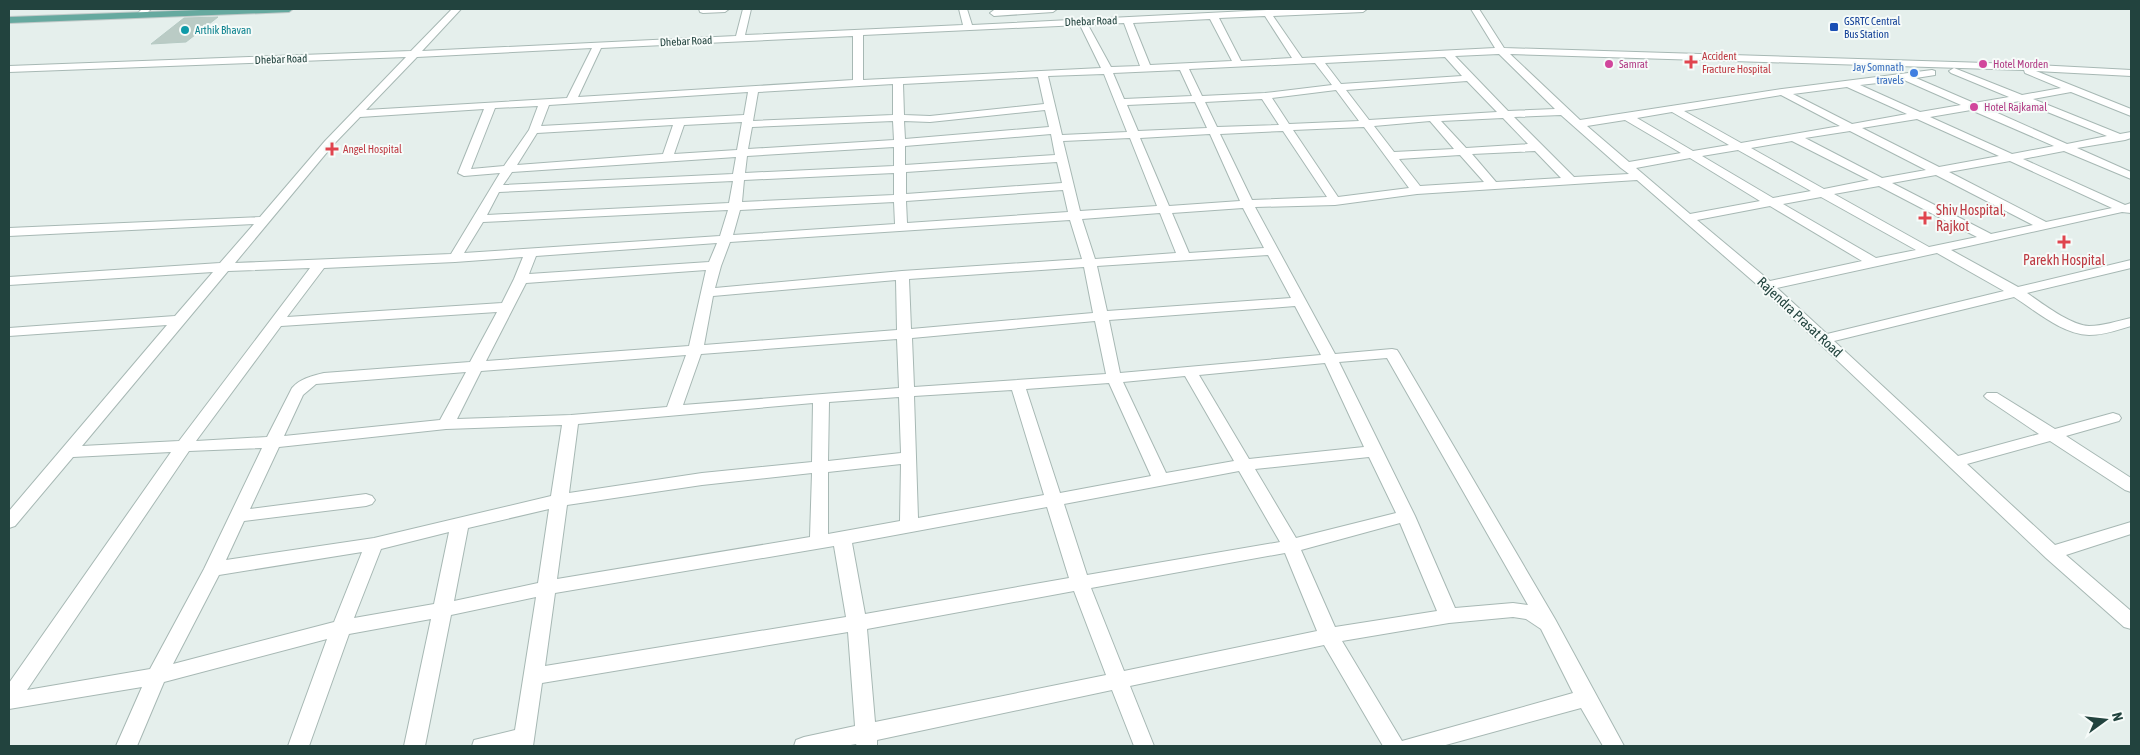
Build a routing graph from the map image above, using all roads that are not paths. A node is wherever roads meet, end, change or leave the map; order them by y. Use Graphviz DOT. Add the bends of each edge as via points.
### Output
graph roads {
  1 [pos="289,9"];
  2 [pos="457,9"];
  3 [pos="725,9"];
  4 [pos="747,9"];
  5 [pos="962,9"];
  6 [pos="1053,9"];
  7 [pos="1104,9"];
  8 [pos="1363,9"];
  9 [pos="1476,9"];
  10 [pos="146,10"];
  11 [pos="703,10"];
  12 [pos="994,13"];
  13 [pos="1267,14"];
  14 [pos="9,15"];
  15 [pos="1213,16"];
  16 [pos="9,20"];
  17 [pos="1110,20"];
  18 [pos="1127,20"];
  19 [pos="1082,21"];
  20 [pos="968,27"];
  21 [pos="858,32"];
  22 [pos="740,38"];
  23 [pos="598,45"];
  24 [pos="1501,51"];
  25 [pos="412,54"];
  26 [pos="1448,54"];
  27 [pos="1318,60"];
  28 [pos="1299,61"];
  29 [pos="1238,64"];
  30 [pos="1183,66"];
  31 [pos="1940,66"];
  32 [pos="2018,67"];
  33 [pos="1146,68"];
  34 [pos="9,69"];
  35 [pos="1107,70"];
  36 [pos="1954,71"];
  37 [pos="1042,73"];
  38 [pos="2131,73"];
  39 [pos="1905,76"];
  40 [pos="1469,78"];
  41 [pos="898,80"];
  42 [pos="858,82"];
  43 [pos="1851,84"];
  44 [pos="1339,87"];
  45 [pos="754,88"];
  46 [pos="2073,89"];
  47 [pos="1782,92"];
  48 [pos="1265,96"];
  49 [pos="2024,98"];
  50 [pos="1199,99"];
  51 [pos="545,101"];
  52 [pos="571,101"];
  53 [pos="1120,102"];
  54 [pos="491,105"];
  55 [pos="1049,107"];
  56 [pos="1975,107"];
  57 [pos="1675,110"];
  58 [pos="1564,112"];
  59 [pos="2131,113"];
  60 [pos="357,114"];
  61 [pos="1505,114"];
  62 [pos="1920,115"];
  63 [pos="1628,117"];
  64 [pos="899,118"];
  65 [pos="1433,118"];
  66 [pos="748,121"];
  67 [pos="680,122"];
  68 [pos="1366,124"];
  69 [pos="1578,124"];
  70 [pos="1285,127"];
  71 [pos="1850,127"];
  72 [pos="534,130"];
  73 [pos="1212,131"];
  74 [pos="1057,134"];
  75 [pos="1135,135"];
  76 [pos="2125,136"];
  77 [pos="1794,137"];
  78 [pos="2131,142"];
  79 [pos="899,144"];
  80 [pos="1741,146"];
  81 [pos="1538,147"];
  82 [pos="2067,148"];
  83 [pos="742,152"];
  84 [pos="1464,152"];
  85 [pos="1690,155"];
  86 [pos="1390,156"];
  87 [pos="667,158"];
  88 [pos="1063,158"];
  89 [pos="2014,158"];
  90 [pos="1625,166"];
  91 [pos="508,169"];
  92 [pos="900,169"];
  93 [pos="1939,172"];
  94 [pos="740,176"];
  95 [pos="2131,176"];
  96 [pos="1637,177"];
  97 [pos="1571,181"];
  98 [pos="1880,183"];
  99 [pos="1068,186"];
  100 [pos="1493,186"];
  101 [pos="496,189"];
  102 [pos="1417,190"];
  103 [pos="1822,193"];
  104 [pos="900,198"];
  105 [pos="1335,201"];
  106 [pos="1770,203"];
  107 [pos="1248,205"];
  108 [pos="734,207"];
  109 [pos="2129,209"];
  110 [pos="1164,211"];
  111 [pos="1075,216"];
  112 [pos="1687,218"];
  113 [pos="479,219"];
  114 [pos="265,220"];
  115 [pos="2045,226"];
  116 [pos="901,227"];
  117 [pos="9,232"];
  118 [pos="1990,238"];
  119 [pos="725,239"];
  120 [pos="1934,250"];
  121 [pos="1273,251"];
  122 [pos="531,252"];
  123 [pos="1184,257"];
  124 [pos="455,258"];
  125 [pos="1090,263"];
  126 [pos="1874,263"];
  127 [pos="320,264"];
  128 [pos="2131,264"];
  129 [pos="714,266"];
  130 [pos="225,267"];
  131 [pos="902,275"];
  132 [pos="521,279"];
  133 [pos="9,281"];
  134 [pos="1767,286"];
  135 [pos="2016,292"];
  136 [pos="707,293"];
  137 [pos="1299,302"];
  138 [pos="506,307"];
  139 [pos="1101,316"];
  140 [pos="180,320"];
  141 [pos="278,322"];
  142 [pos="2131,322"];
  143 [pos="9,332"];
  144 [pos="906,334"];
  145 [pos="1825,339"];
  146 [pos="694,350"];
  147 [pos="1330,359"];
  148 [pos="474,367"];
  149 [pos="1189,371"];
  150 [pos="1114,378"];
  151 [pos="1018,386"];
  152 [pos="906,394"];
  153 [pos="1992,396"];
  154 [pos="821,398"];
  155 [pos="673,412"];
  156 [pos="2113,418"];
  157 [pos="571,420"];
  158 [pos="446,424"];
  159 [pos="2053,435"];
  160 [pos="273,442"];
  161 [pos="184,446"];
  162 [pos="1374,451"];
  163 [pos="69,452"];
  164 [pos="909,458"];
  165 [pos="1956,462"];
  166 [pos="1244,465"];
  167 [pos="821,466"];
  168 [pos="1161,480"];
  169 [pos="2131,486"];
  170 [pos="1053,499"];
  171 [pos="366,500"];
  172 [pos="561,500"];
  173 [pos="239,516"];
  174 [pos="1406,516"];
  175 [pos="9,522"];
  176 [pos="460,524"];
  177 [pos="909,525"];
  178 [pos="2130,530"];
  179 [pos="842,538"];
  180 [pos="819,541"];
  181 [pos="374,544"];
  182 [pos="1291,546"];
  183 [pos="2052,553"];
  184 [pos="213,569"];
  185 [pos="1080,583"];
  186 [pos="546,588"];
  187 [pos="443,610"];
  188 [pos="1449,616"];
  189 [pos="2131,622"];
  190 [pos="857,623"];
  191 [pos="1548,624"];
  192 [pos="341,628"];
  193 [pos="1329,636"];
  194 [pos="156,676"];
  195 [pos="534,676"];
  196 [pos="1117,681"];
  197 [pos="1586,698"];
  198 [pos="9,700"];
  199 [pos="866,740"];
  200 [pos="524,741"];
  201 [pos="127,746"];
  202 [pos="299,746"];
  203 [pos="415,746"];
  204 [pos="482,746"];
  205 [pos="804,746"];
  206 [pos="1144,746"];
  207 [pos="1394,746"];
  208 [pos="1410,746"];
  209 [pos="1614,746"];
  1 -- 10 [label="main road"];
  2 -- 25 [label="street"];
  3 -- 11 [label="street"];
  4 -- 22 [label="street"];
  5 -- 20 [label="street"];
  6 -- 12 [label="street"];
  7 -- 17 [label="street"];
  8 -- 13 [label="street, Dhebar Road"];
  9 -- 24 [label="street, Rajendra Prasat Road"];
  10 -- 14 [label="main road"];
  10 -- 16 [label="main road"];
  13 -- 15 [label="street, Dhebar Road"];
  13 -- 28 [label="street"];
  15 -- 18 [label="street, Dhebar Road"];
  15 -- 29 [label="street"];
  17 -- 18 [label="street, Dhebar Road"];
  17 -- 19 [label="street, Dhebar Road"];
  18 -- 33 [label="street"];
  19 -- 20 [label="street, Dhebar Road"];
  19 -- 35 [label="street"];
  20 -- 21 [label="street, Dhebar Road"];
  21 -- 22 [label="street, Dhebar Road"];
  21 -- 42 [label="street"];
  22 -- 23 [label="street, Dhebar Road"];
  23 -- 25 [label="street, Dhebar Road"];
  23 -- 52 [label="street"];
  24 -- 26 [label="street"];
  24 -- 31 [label="street"];
  24 -- 58 [label="street, Rajendra Prasat Road"];
  25 -- 34 [label="street, Dhebar Road"];
  25 -- 60 [label="street"];
  26 -- 27 [label="street"];
  26 -- 40 [label="street"];
  27 -- 28 [label="street"];
  27 -- 44 [label="street"];
  28 -- 29 [label="street"];
  29 -- 30 [label="street"];
  30 -- 33 [label="street"];
  30 -- 50 [label="street"];
  31 -- 32 [label="street"];
  31 -- 36 [label="street"];
  32 -- 38 [label="street"];
  32 -- 46 [label="street"];
  33 -- 35 [label="street"];
  35 -- 37 [label="street"];
  35 -- 53 [label="street"];
  36 -- 39 [label="street"];
  36 -- 49 [label="street"];
  37 -- 41 [label="street"];
  37 -- 55 [label="street"];
  39 -- 43 [label="street"];
  39 -- 56 [label="street"];
  40 -- 44 [label="street"];
  40 -- 61 [label="street"];
  41 -- 42 [label="street"];
  41 -- 64 [label="street"];
  42 -- 45 [label="street"];
  43 -- 47 [label="street"];
  43 -- 62 [label="street"];
  44 -- 48 [label="street"];
  44 -- 68 [label="street"];
  45 -- 52 [label="street"];
  45 -- 66 [label="street"];
  46 -- 49 [label="street"];
  46 -- 59 [label="street"];
  47 -- 57 [label="street"];
  47 -- 71 [label="street"];
  48 -- 50 [label="street"];
  48 -- 70 [label="street"];
  49 -- 56 [label="street"];
  49 -- 76 [label="street"];
  50 -- 53 [label="street"];
  50 -- 73 [label="street"];
  51 -- 52 [label="street"];
  51 -- 54 [label="street"];
  51 -- 72 [label="street"];
  53 -- 75 [label="street"];
  54 -- 60 [label="street"];
  54 -- 91 [label="street" via="464,173"];
  55 -- 64 [label="street" via="950,118"];
  55 -- 74 [label="street"];
  56 -- 62 [label="street"];
  56 -- 82 [label="street"];
  57 -- 63 [label="street"];
  57 -- 80 [label="street"];
  58 -- 61 [label="street"];
  58 -- 69 [label="street, Rajendra Prasat Road"];
  60 -- 114 [label="street"];
  61 -- 65 [label="street"];
  61 -- 81 [label="street"];
  62 -- 71 [label="street"];
  62 -- 89 [label="street"];
  63 -- 69 [label="street"];
  63 -- 85 [label="street"];
  64 -- 66 [label="street"];
  64 -- 79 [label="street"];
  65 -- 68 [label="street"];
  65 -- 84 [label="street"];
  66 -- 67 [label="street"];
  66 -- 83 [label="street"];
  67 -- 72 [label="street"];
  67 -- 87 [label="street"];
  68 -- 70 [label="street"];
  68 -- 86 [label="street"];
  69 -- 90 [label="street, Rajendra Prasat Road"];
  70 -- 73 [label="street"];
  70 -- 105 [label="street"];
  71 -- 77 [label="street"];
  71 -- 93 [label="street"];
  72 -- 91 [label="street"];
  73 -- 75 [label="street"];
  73 -- 107 [label="street"];
  74 -- 75 [label="street"];
  74 -- 79 [label="street"];
  74 -- 88 [label="street"];
  75 -- 110 [label="street"];
  76 -- 78 [label="street"];
  76 -- 82 [label="street"];
  77 -- 80 [label="street"];
  77 -- 98 [label="street"];
  79 -- 83 [label="street"];
  79 -- 92 [label="street"];
  80 -- 85 [label="street"];
  80 -- 103 [label="street"];
  81 -- 84 [label="street"];
  81 -- 97 [label="street"];
  82 -- 89 [label="street"];
  82 -- 95 [label="street"];
  83 -- 87 [label="street"];
  83 -- 94 [label="street"];
  84 -- 86 [label="street"];
  84 -- 100 [label="street"];
  85 -- 90 [label="street"];
  85 -- 106 [label="street"];
  86 -- 102 [label="street"];
  87 -- 91 [label="street"];
  88 -- 92 [label="street"];
  88 -- 99 [label="street"];
  89 -- 93 [label="street"];
  89 -- 109 [label="street"];
  90 -- 96 [label="street, Rajendra Prasat Road"];
  91 -- 101 [label="street"];
  92 -- 94 [label="street"];
  92 -- 104 [label="street"];
  93 -- 98 [label="street"];
  93 -- 115 [label="street"];
  94 -- 101 [label="street"];
  94 -- 108 [label="street"];
  96 -- 97 [label="street"];
  96 -- 112 [label="street, Rajendra Prasat Road"];
  97 -- 100 [label="street"];
  98 -- 103 [label="street"];
  98 -- 118 [label="street"];
  99 -- 104 [label="street"];
  99 -- 111 [label="street"];
  100 -- 102 [label="street"];
  101 -- 113 [label="street"];
  102 -- 105 [label="street"];
  103 -- 106 [label="street"];
  103 -- 120 [label="street"];
  104 -- 108 [label="street"];
  104 -- 116 [label="street"];
  105 -- 107 [label="street"];
  106 -- 112 [label="street"];
  106 -- 126 [label="street"];
  107 -- 110 [label="street"];
  107 -- 121 [label="street"];
  108 -- 113 [label="street"];
  108 -- 119 [label="street"];
  109 -- 115 [label="street"];
  110 -- 111 [label="street"];
  110 -- 123 [label="street"];
  111 -- 116 [label="street"];
  111 -- 125 [label="street"];
  112 -- 134 [label="street, Rajendra Prasat Road"];
  113 -- 124 [label="street"];
  114 -- 117 [label="street"];
  114 -- 130 [label="street"];
  115 -- 118 [label="street"];
  116 -- 119 [label="street"];
  118 -- 120 [label="street"];
  119 -- 122 [label="street"];
  119 -- 129 [label="street"];
  120 -- 126 [label="street"];
  120 -- 135 [label="street"];
  121 -- 123 [label="street"];
  121 -- 137 [label="street"];
  122 -- 124 [label="street"];
  122 -- 132 [label="street"];
  123 -- 125 [label="street"];
  124 -- 127 [label="street"];
  125 -- 131 [label="street"];
  125 -- 139 [label="street"];
  126 -- 134 [label="street"];
  127 -- 130 [label="street"];
  127 -- 141 [label="street"];
  128 -- 135 [label="street"];
  129 -- 132 [label="street"];
  129 -- 136 [label="street"];
  130 -- 133 [label="street"];
  130 -- 140 [label="street"];
  131 -- 136 [label="street"];
  131 -- 144 [label="street"];
  132 -- 138 [label="street"];
  134 -- 145 [label="street, Rajendra Prasat Road"];
  135 -- 142 [label="street" via="2071,326 2084,330"];
  135 -- 145 [label="street"];
  136 -- 146 [label="street" via="700,335"];
  137 -- 139 [label="street"];
  137 -- 147 [label="street"];
  138 -- 141 [label="street"];
  138 -- 148 [label="street"];
  139 -- 144 [label="street"];
  139 -- 150 [label="street"];
  140 -- 143 [label="street"];
  140 -- 163 [label="street"];
  141 -- 161 [label="street"];
  144 -- 146 [label="street"];
  144 -- 152 [label="street"];
  145 -- 165 [label="street, Rajendra Prasat Road"];
  146 -- 148 [label="street"];
  146 -- 155 [label="street"];
  147 -- 149 [label="street"];
  147 -- 162 [label="street"];
  147 -- 191 [label="street" via="1392,353"];
  148 -- 158 [label="street"];
  148 -- 160 [label="street" via="310,381 295,395"];
  149 -- 150 [label="street"];
  149 -- 166 [label="street"];
  150 -- 151 [label="street"];
  150 -- 168 [label="street"];
  151 -- 152 [label="street"];
  151 -- 170 [label="street"];
  152 -- 154 [label="street"];
  152 -- 164 [label="street"];
  153 -- 159 [label="street"];
  154 -- 155 [label="street"];
  154 -- 167 [label="street"];
  155 -- 157 [label="street"];
  156 -- 159 [label="street"];
  157 -- 158 [label="street"];
  157 -- 172 [label="street"];
  158 -- 160 [label="street"];
  159 -- 165 [label="street"];
  159 -- 169 [label="street"];
  160 -- 161 [label="street"];
  160 -- 173 [label="street"];
  161 -- 163 [label="street"];
  161 -- 198 [label="street"];
  162 -- 166 [label="street"];
  162 -- 174 [label="street"];
  163 -- 175 [label="street"];
  164 -- 167 [label="street"];
  164 -- 177 [label="street"];
  165 -- 183 [label="street, Rajendra Prasat Road"];
  166 -- 168 [label="street"];
  166 -- 182 [label="street"];
  167 -- 172 [label="street" via="702,479"];
  167 -- 180 [label="street"];
  168 -- 170 [label="street"];
  170 -- 177 [label="street"];
  170 -- 185 [label="street"];
  171 -- 173 [label="street"];
  172 -- 176 [label="street"];
  172 -- 186 [label="street"];
  173 -- 184 [label="street"];
  174 -- 182 [label="street"];
  174 -- 188 [label="street"];
  176 -- 181 [label="street"];
  176 -- 187 [label="street"];
  177 -- 179 [label="street"];
  178 -- 183 [label="street"];
  179 -- 180 [label="street"];
  179 -- 190 [label="street"];
  180 -- 186 [label="street"];
  181 -- 184 [label="street"];
  181 -- 192 [label="street"];
  182 -- 185 [label="street"];
  182 -- 193 [label="street"];
  183 -- 189 [label="street, Rajendra Prasat Road"];
  184 -- 194 [label="street"];
  185 -- 190 [label="street"];
  185 -- 196 [label="street"];
  186 -- 187 [label="street"];
  186 -- 195 [label="street"];
  187 -- 192 [label="street"];
  187 -- 203 [label="street"];
  188 -- 191 [label="street" via="1514,610 1531,613"];
  188 -- 193 [label="street"];
  190 -- 195 [label="street"];
  190 -- 199 [label="street"];
  191 -- 197 [label="street"];
  192 -- 194 [label="street"];
  192 -- 202 [label="street"];
  193 -- 196 [label="street"];
  193 -- 207 [label="street"];
  194 -- 198 [label="street"];
  194 -- 201 [label="street"];
  195 -- 200 [label="street"];
  196 -- 199 [label="street"];
  196 -- 206 [label="street"];
  197 -- 208 [label="street"];
  197 -- 209 [label="street"];
  199 -- 205 [label="street"];
  200 -- 204 [label="street"];
}
